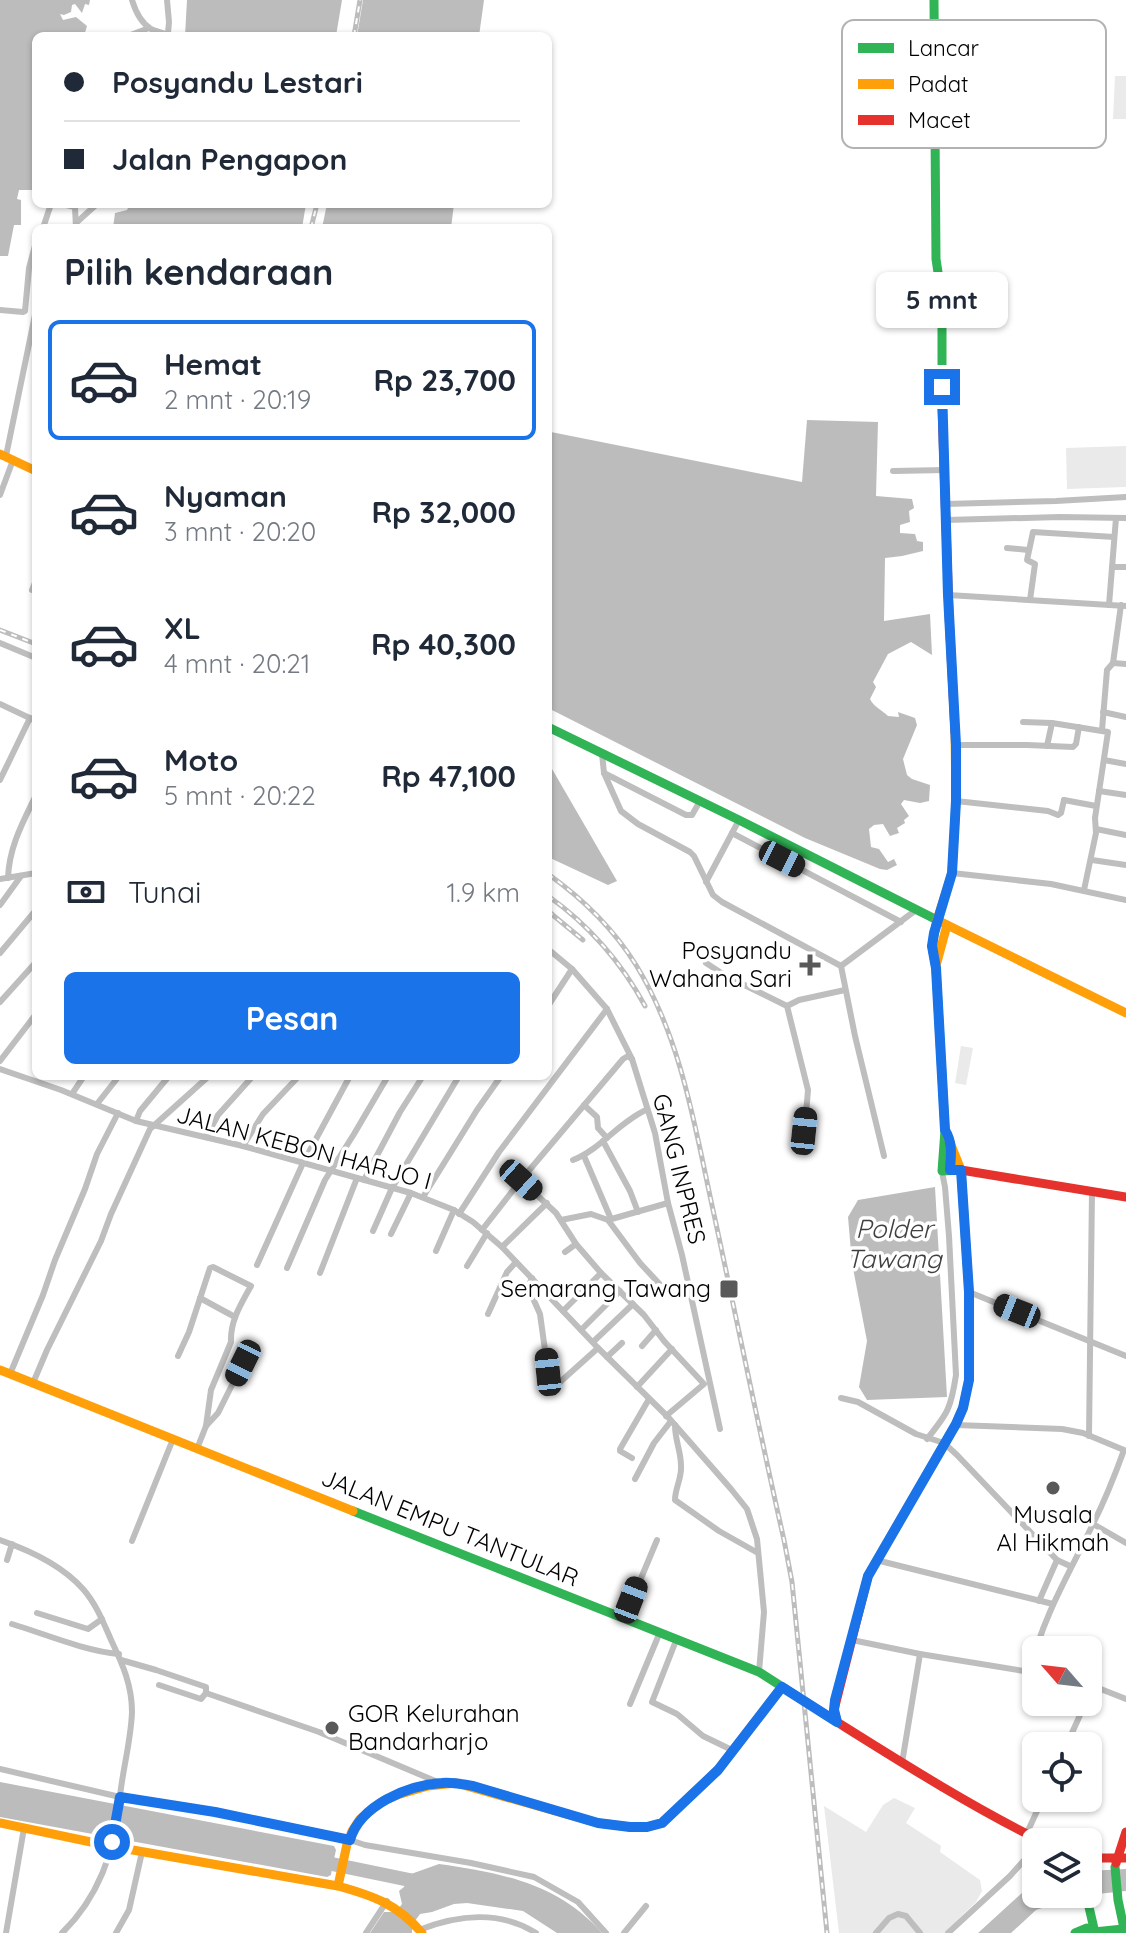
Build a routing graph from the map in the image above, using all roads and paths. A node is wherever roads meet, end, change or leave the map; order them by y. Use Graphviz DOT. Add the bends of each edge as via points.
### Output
graph roads {
  1 [pos="132,0"];
  2 [pos="167,0"];
  3 [pos="934,0"];
  4 [pos="934,20"];
  5 [pos="149,28"];
  6 [pos="138,32"];
  7 [pos="160,32"];
  8 [pos="169,32"];
  9 [pos="935,148"];
  10 [pos="93,208"];
  11 [pos="77,224"];
  12 [pos="32,257"];
  13 [pos="0,310"];
  14 [pos="32,330"];
  15 [pos="6,457"];
  16 [pos="32,469"];
  17 [pos="946,470"];
  18 [pos="893,471"];
  19 [pos="1,493"];
  20 [pos="1126,497"];
  21 [pos="946,504"];
  22 [pos="1116,518"];
  23 [pos="1126,518"];
  24 [pos="946,520"];
  25 [pos="1114,537"];
  26 [pos="1007,548"];
  27 [pos="1028,550"];
  28 [pos="1112,567"];
  29 [pos="1126,567"];
  30 [pos="948,595"];
  31 [pos="1030,600"];
  32 [pos="1109,605"];
  33 [pos="1124,606"];
  34 [pos="0,643"];
  35 [pos="32,656"];
  36 [pos="1113,663"];
  37 [pos="1126,664"];
  38 [pos="0,704"];
  39 [pos="1103,712"];
  40 [pos="1126,717"];
  41 [pos="32,719"];
  42 [pos="32,721"];
  43 [pos="1023,722"];
  44 [pos="1052,723"];
  45 [pos="1079,727"];
  46 [pos="552,729"];
  47 [pos="1102,730"];
  48 [pos="956,745"];
  49 [pos="1047,746"];
  50 [pos="602,754"];
  51 [pos="1104,760"];
  52 [pos="1126,764"];
  53 [pos="604,773"];
  54 [pos="1101,776"];
  55 [pos="1113,778"];
  56 [pos="0,780"];
  57 [pos="1099,791"];
  58 [pos="1126,795"];
  59 [pos="1064,800"];
  60 [pos="700,801"];
  61 [pos="956,801"];
  62 [pos="32,804"];
  63 [pos="1096,806"];
  64 [pos="1052,807"];
  65 [pos="739,820"];
  66 [pos="1096,829"];
  67 [pos="732,833"];
  68 [pos="1126,835"];
  69 [pos="1092,860"];
  70 [pos="1126,865"];
  71 [pos="952,873"];
  72 [pos="32,874"];
  73 [pos="21,876"];
  74 [pos="4,879"];
  75 [pos="706,882"];
  76 [pos="1084,890"];
  77 [pos="1126,900"];
  78 [pos="0,905"];
  79 [pos="916,910"];
  80 [pos="32,915"];
  81 [pos="937,920"];
  82 [pos="901,922"];
  83 [pos="947,925"];
  84 [pos="552,952"];
  85 [pos="0,953"];
  86 [pos="706,963"];
  87 [pos="32,966"];
  88 [pos="841,966"];
  89 [pos="936,968"];
  90 [pos="572,969"];
  91 [pos="845,990"];
  92 [pos="552,1000"];
  93 [pos="0,1002"];
  94 [pos="787,1006"];
  95 [pos="607,1009"];
  96 [pos="1126,1013"];
  97 [pos="32,1019"];
  98 [pos="632,1059"];
  99 [pos="0,1061"];
  100 [pos="0,1069"];
  101 [pos="32,1078"];
  102 [pos="39,1080"];
  103 [pos="81,1080"];
  104 [pos="116,1080"];
  105 [pos="166,1080"];
  106 [pos="205,1080"];
  107 [pos="249,1080"];
  108 [pos="295,1080"];
  109 [pos="348,1080"];
  110 [pos="386,1080"];
  111 [pos="420,1080"];
  112 [pos="457,1080"];
  113 [pos="498,1080"];
  114 [pos="72,1094"];
  115 [pos="97,1104"];
  116 [pos="584,1105"];
  117 [pos="646,1110"];
  118 [pos="118,1113"];
  119 [pos="136,1121"];
  120 [pos="154,1125"];
  121 [pos="945,1130"];
  122 [pos="206,1137"];
  123 [pos="804,1138"];
  124 [pos="605,1140"];
  125 [pos="243,1146"];
  126 [pos="952,1148"];
  127 [pos="584,1156"];
  128 [pos="884,1156"];
  129 [pos="573,1160"];
  130 [pos="303,1163"];
  131 [pos="330,1170"];
  132 [pos="961,1170"];
  133 [pos="946,1171"];
  134 [pos="360,1179"];
  135 [pos="521,1180"];
  136 [pos="392,1188"];
  137 [pos="1092,1190"];
  138 [pos="411,1193"];
  139 [pos="423,1197"];
  140 [pos="1126,1197"];
  141 [pos="547,1203"];
  142 [pos="668,1203"];
  143 [pos="457,1212"];
  144 [pos="638,1212"];
  145 [pos="610,1219"];
  146 [pos="561,1220"];
  147 [pos="373,1231"];
  148 [pos="485,1232"];
  149 [pos="391,1234"];
  150 [pos="576,1244"];
  151 [pos="502,1247"];
  152 [pos="436,1251"];
  153 [pos="565,1252"];
  154 [pos="516,1262"];
  155 [pos="257,1265"];
  156 [pos="467,1266"];
  157 [pos="287,1268"];
  158 [pos="320,1273"];
  159 [pos="601,1273"];
  160 [pos="532,1278"];
  161 [pos="620,1291"];
  162 [pos="667,1292"];
  163 [pos="969,1292"];
  164 [pos="200,1298"];
  165 [pos="633,1304"];
  166 [pos="563,1311"];
  167 [pos="488,1314"];
  168 [pos="235,1317"];
  169 [pos="581,1330"];
  170 [pos="656,1330"];
  171 [pos="1089,1340"];
  172 [pos="593,1342"];
  173 [pos="622,1343"];
  174 [pos="642,1346"];
  175 [pos="598,1348"];
  176 [pos="672,1349"];
  177 [pos="178,1356"];
  178 [pos="1126,1356"];
  179 [pos="607,1357"];
  180 [pos="250,1360"];
  181 [pos="0,1370"];
  182 [pos="10,1374"];
  183 [pos="706,1382"];
  184 [pos="33,1383"];
  185 [pos="637,1387"];
  186 [pos="841,1398"];
  187 [pos="649,1399"];
  188 [pos="671,1420"];
  189 [pos="956,1424"];
  190 [pos="206,1426"];
  191 [pos="720,1429"];
  192 [pos="1089,1436"];
  193 [pos="173,1439"];
  194 [pos="927,1439"];
  195 [pos="944,1443"];
  196 [pos="197,1449"];
  197 [pos="1125,1450"];
  198 [pos="632,1458"];
  199 [pos="635,1479"];
  200 [pos="1093,1524"];
  201 [pos="0,1540"];
  202 [pos="657,1540"];
  203 [pos="132,1541"];
  204 [pos="1126,1543"];
  205 [pos="12,1544"];
  206 [pos="758,1553"];
  207 [pos="7,1560"];
  208 [pos="876,1560"];
  209 [pos="1057,1560"];
  210 [pos="1070,1566"];
  211 [pos="1039,1601"];
  212 [pos="1053,1604"];
  213 [pos="37,1613"];
  214 [pos="102,1619"];
  215 [pos="624,1619"];
  216 [pos="12,1624"];
  217 [pos="660,1632"];
  218 [pos="1040,1636"];
  219 [pos="677,1638"];
  220 [pos="852,1640"];
  221 [pos="920,1654"];
  222 [pos="120,1657"];
  223 [pos="1022,1670"];
  224 [pos="759,1672"];
  225 [pos="159,1685"];
  226 [pos="782,1687"];
  227 [pos="1102,1690"];
  228 [pos="206,1693"];
  229 [pos="1126,1699"];
  230 [pos="630,1704"];
  231 [pos="837,1722"];
  232 [pos="734,1751"];
  233 [pos="902,1763"];
  234 [pos="0,1769"];
  235 [pos="440,1783"];
  236 [pos="120,1800"];
  237 [pos="0,1823"];
  238 [pos="24,1828"];
  239 [pos="1126,1832"];
  240 [pos="1022,1833"];
  241 [pos="350,1840"];
  242 [pos="112,1843"];
  243 [pos="142,1852"];
  244 [pos="1119,1861"];
  245 [pos="1022,1863"];
  246 [pos="338,1886"];
  247 [pos="387,1901"];
  248 [pos="646,1906"];
  249 [pos="1089,1908"];
  250 [pos="419,1929"];
  251 [pos="521,1929"];
  252 [pos="1124,1931"];
  253 [pos="1094,1932"];
  254 [pos="6,1933"];
  255 [pos="62,1933"];
  256 [pos="116,1933"];
  257 [pos="366,1933"];
  258 [pos="536,1933"];
  259 [pos="606,1933"];
  260 [pos="624,1933"];
  261 [pos="876,1933"];
  262 [pos="920,1933"];
  263 [pos="948,1933"];
  264 [pos="1075,1933"];
  1 -- 5 [label="street"];
  2 -- 8 [label="street"];
  3 -- 4 [label="main road"];
  5 -- 6 [label="street"];
  5 -- 7 [label="street"];
  9 -- 17 [label="main road"];
  10 -- 11 [label="street"];
  12 -- 13 [label="street" via="24,312"];
  14 -- 15 [label="street"];
  15 -- 16 [label="main road"];
  15 -- 19 [label="street"];
  17 -- 18 [label="street"];
  17 -- 21 [label="main road"];
  20 -- 21 [label="street"];
  21 -- 24 [label="main road"];
  22 -- 23 [label="street"];
  22 -- 24 [label="street"];
  22 -- 25 [label="street"];
  24 -- 30 [label="main road"];
  25 -- 27 [label="street" via="1034,532"];
  25 -- 28 [label="street"];
  26 -- 27 [label="street"];
  27 -- 31 [label="street" via="1027,561 1035,564"];
  28 -- 29 [label="street"];
  28 -- 32 [label="street"];
  30 -- 31 [label="street"];
  30 -- 48 [label="main road"];
  31 -- 32 [label="street"];
  32 -- 33 [label="street"];
  33 -- 36 [label="street"];
  34 -- 35 [label="street"];
  36 -- 37 [label="street"];
  36 -- 39 [label="street" via="1107,670"];
  38 -- 41 [label="street"];
  39 -- 40 [label="street"];
  39 -- 47 [label="street"];
  42 -- 56 [label="street"];
  43 -- 44 [label="street"];
  44 -- 45 [label="street"];
  44 -- 49 [label="street"];
  45 -- 47 [label="street"];
  45 -- 49 [label="street" via="1072,747"];
  46 -- 50 [label="main road"];
  47 -- 51 [label="street" via="1108,732"];
  48 -- 49 [label="street"];
  48 -- 61 [label="main road"];
  50 -- 53 [label="street"];
  50 -- 60 [label="main road"];
  51 -- 52 [label="street"];
  51 -- 54 [label="street"];
  53 -- 60 [label="street" via="686,815 692,815"];
  53 -- 75 [label="street" via="625,816 690,852"];
  54 -- 55 [label="street"];
  54 -- 57 [label="street"];
  57 -- 58 [label="street"];
  57 -- 63 [label="street"];
  59 -- 63 [label="street"];
  59 -- 64 [label="street"];
  59 -- 64 [label="street" via="1060,814"];
  60 -- 65 [label="main road"];
  61 -- 64 [label="street"];
  61 -- 71 [label="main road"];
  62 -- 74 [label="street"];
  63 -- 66 [label="street"];
  65 -- 67 [label="street"];
  65 -- 79 [label="main road"];
  66 -- 68 [label="street"];
  66 -- 69 [label="street"];
  67 -- 75 [label="street"];
  67 -- 82 [label="street"];
  69 -- 70 [label="street"];
  69 -- 76 [label="street"];
  71 -- 76 [label="street"];
  71 -- 81 [label="main road"];
  72 -- 73 [label="street"];
  73 -- 74 [label="street"];
  73 -- 78 [label="street"];
  75 -- 88 [label="street" via="722,902"];
  76 -- 77 [label="street"];
  79 -- 81 [label="main road"];
  79 -- 82 [label="street"];
  80 -- 85 [label="street"];
  81 -- 83 [label="main road"];
  81 -- 89 [label="main road" via="932,946"];
  82 -- 88 [label="street"];
  83 -- 89 [label="main road"];
  83 -- 96 [label="main road"];
  84 -- 90 [label="street, GANG INPRES"];
  86 -- 94 [label="street"];
  87 -- 93 [label="street"];
  88 -- 91 [label="street"];
  89 -- 121 [label="main road"];
  90 -- 92 [label="street"];
  90 -- 95 [label="street, GANG INPRES"];
  91 -- 94 [label="street"];
  91 -- 128 [label="street"];
  94 -- 123 [label="street" via="808,1090"];
  95 -- 98 [label="street, GANG INPRES"];
  95 -- 143 [label="street"];
  97 -- 99 [label="street"];
  98 -- 116 [label="street" via="623,1059"];
  98 -- 117 [label="street, GANG INPRES"];
  100 -- 101 [label="street, JALAN KEBON HARJO I"];
  102 -- 114 [label="street, JALAN KEBON HARJO I"];
  103 -- 114 [label="street"];
  104 -- 115 [label="street"];
  105 -- 119 [label="street"];
  106 -- 120 [label="street"];
  107 -- 122 [label="street"];
  108 -- 125 [label="street" via="263,1114"];
  109 -- 130 [label="street"];
  110 -- 131 [label="street"];
  111 -- 134 [label="street"];
  112 -- 136 [label="street"];
  113 -- 139 [label="street"];
  114 -- 115 [label="street, JALAN KEBON HARJO I"];
  115 -- 118 [label="street, JALAN KEBON HARJO I"];
  116 -- 124 [label="street" via="597,1117"];
  116 -- 135 [label="street"];
  117 -- 124 [label="street"];
  117 -- 142 [label="street, GANG INPRES"];
  118 -- 119 [label="street, JALAN KEBON HARJO I"];
  118 -- 182 [label="street"];
  119 -- 120 [label="street, JALAN KEBON HARJO I"];
  120 -- 122 [label="street, JALAN KEBON HARJO I"];
  120 -- 184 [label="street"];
  121 -- 126 [label="main road"];
  121 -- 133 [label="main road"];
  122 -- 125 [label="street, JALAN KEBON HARJO I"];
  124 -- 127 [label="street"];
  124 -- 144 [label="street"];
  125 -- 130 [label="street, JALAN KEBON HARJO I"];
  126 -- 132 [label="main road"];
  126 -- 133 [label="main road"];
  127 -- 129 [label="street"];
  127 -- 145 [label="street"];
  130 -- 131 [label="street, JALAN KEBON HARJO I"];
  130 -- 155 [label="street"];
  131 -- 134 [label="street, JALAN KEBON HARJO I"];
  131 -- 157 [label="street"];
  132 -- 133 [label="main road"];
  132 -- 137 [label="main road"];
  132 -- 163 [label="main road"];
  133 -- 194 [label="street" via="956,1375 947,1414"];
  134 -- 136 [label="street, JALAN KEBON HARJO I"];
  134 -- 158 [label="street"];
  135 -- 141 [label="street"];
  135 -- 148 [label="street"];
  136 -- 138 [label="street, JALAN KEBON HARJO I"];
  136 -- 147 [label="street"];
  137 -- 140 [label="main road"];
  137 -- 171 [label="street"];
  138 -- 139 [label="street, JALAN KEBON HARJO I"];
  138 -- 149 [label="street"];
  139 -- 143 [label="street, JALAN KEBON HARJO I"];
  141 -- 146 [label="street"];
  141 -- 151 [label="street"];
  142 -- 144 [label="street"];
  142 -- 183 [label="street, GANG INPRES"];
  143 -- 148 [label="street, JALAN KEBON HARJO I"];
  143 -- 152 [label="street"];
  144 -- 145 [label="street"];
  145 -- 146 [label="street" via="591,1214"];
  145 -- 162 [label="street"];
  146 -- 150 [label="street"];
  148 -- 151 [label="street, JALAN KEBON HARJO I"];
  148 -- 156 [label="street"];
  150 -- 153 [label="street"];
  150 -- 159 [label="street"];
  151 -- 154 [label="street, JALAN KEBON HARJO I"];
  154 -- 160 [label="street, JALAN KEBON HARJO I"];
  154 -- 167 [label="street"];
  159 -- 161 [label="street"];
  159 -- 166 [label="street"];
  160 -- 166 [label="street, JALAN KEBON HARJO I"];
  160 -- 175 [label="street" via="528,1287 540,1314 551,1382 559,1383"];
  161 -- 165 [label="street"];
  161 -- 169 [label="street"];
  163 -- 171 [label="street"];
  163 -- 189 [label="main road" via="969,1380"];
  164 -- 168 [label="street"];
  164 -- 168 [label="street" via="212,1267 251,1286"];
  164 -- 177 [label="street"];
  165 -- 170 [label="street"];
  165 -- 172 [label="street"];
  166 -- 169 [label="street, JALAN KEBON HARJO I"];
  168 -- 190 [label="street" via="231,1342 211,1390"];
  169 -- 172 [label="street, JALAN KEBON HARJO I"];
  170 -- 174 [label="street"];
  170 -- 176 [label="street"];
  171 -- 178 [label="street"];
  171 -- 192 [label="street"];
  172 -- 175 [label="street, JALAN KEBON HARJO I"];
  173 -- 179 [label="street"];
  175 -- 179 [label="street, JALAN KEBON HARJO I"];
  176 -- 183 [label="street"];
  176 -- 185 [label="street"];
  179 -- 185 [label="street, JALAN KEBON HARJO I"];
  180 -- 190 [label="street" via="244,1361"];
  181 -- 182 [label="main road, JALAN EMPU TANTULAR"];
  182 -- 184 [label="main road, JALAN EMPU TANTULAR"];
  183 -- 188 [label="street"];
  183 -- 191 [label="street, GANG INPRES"];
  184 -- 193 [label="main road, JALAN EMPU TANTULAR"];
  185 -- 187 [label="street, JALAN KEBON HARJO I"];
  186 -- 194 [label="street"];
  187 -- 188 [label="street, JALAN KEBON HARJO I"];
  187 -- 198 [label="street" via="619,1450"];
  188 -- 199 [label="street"];
  188 -- 206 [label="street, JALAN KEBON HARJO I" via="747,1509"];
  188 -- 206 [label="street" via="682,1467 674,1498"];
  189 -- 192 [label="street" via="1062,1429"];
  189 -- 195 [label="main road"];
  190 -- 196 [label="street"];
  192 -- 197 [label="street"];
  193 -- 196 [label="main road, JALAN EMPU TANTULAR"];
  193 -- 203 [label="street"];
  194 -- 195 [label="street"];
  195 -- 208 [label="main road"];
  195 -- 209 [label="street"];
  196 -- 215 [label="main road, JALAN EMPU TANTULAR"];
  197 -- 200 [label="street"];
  200 -- 204 [label="street"];
  200 -- 210 [label="street"];
  201 -- 205 [label="street"];
  202 -- 215 [label="street"];
  205 -- 207 [label="street"];
  205 -- 214 [label="street" via="66,1573"];
  206 -- 224 [label="street, JALAN KEBON HARJO I" via="764,1612"];
  208 -- 211 [label="street"];
  208 -- 220 [label="main road"];
  209 -- 210 [label="street"];
  209 -- 211 [label="street"];
  210 -- 212 [label="street"];
  211 -- 212 [label="street"];
  212 -- 218 [label="street"];
  213 -- 214 [label="street" via="88,1629"];
  214 -- 222 [label="street"];
  215 -- 217 [label="main road, JALAN EMPU TANTULAR"];
  216 -- 222 [label="street"];
  217 -- 219 [label="main road, JALAN EMPU TANTULAR"];
  217 -- 230 [label="street"];
  219 -- 224 [label="main road, JALAN EMPU TANTULAR"];
  219 -- 232 [label="street" via="652,1702"];
  220 -- 221 [label="street"];
  220 -- 231 [label="main road" via="835,1700"];
  221 -- 223 [label="street"];
  221 -- 233 [label="street"];
  222 -- 228 [label="street" via="206,1687"];
  222 -- 236 [label="street" via="132,1713"];
  224 -- 226 [label="main road, JALAN EMPU TANTULAR"];
  225 -- 228 [label="street" via="201,1699"];
  226 -- 231 [label="main road, JALAN EMPU TANTULAR"];
  226 -- 232 [label="main road"];
  227 -- 229 [label="street"];
  228 -- 235 [label="street" via="319,1732"];
  231 -- 233 [label="main road, JALAN EMPU TANTULAR"];
  232 -- 235 [label="main road" via="662,1823 647,1827 598,1823 473,1786"];
  233 -- 240 [label="main road, JALAN EMPU TANTULAR"];
  234 -- 236 [label="street"];
  235 -- 241 [label="main road" via="376,1807 360,1819"];
  236 -- 241 [label="street" via="215,1812"];
  236 -- 242 [label="street"];
  237 -- 238 [label="main road"];
  238 -- 242 [label="main road"];
  238 -- 254 [label="street"];
  239 -- 244 [label="main road"];
  241 -- 246 [label="main road"];
  241 -- 259 [label="street" via="534,1877 578,1902"];
  242 -- 243 [label="main road"];
  242 -- 255 [label="street" via="91,1899"];
  243 -- 246 [label="main road"];
  243 -- 256 [label="street" via="129,1910"];
  244 -- 252 [label="main road"];
  245 -- 263 [label="street"];
  246 -- 247 [label="main road"];
  247 -- 250 [label="main road"];
  247 -- 257 [label="street"];
  248 -- 260 [label="street"];
  249 -- 253 [label="main road"];
  250 -- 251 [label="street" via="465,1918 504,1919"];
  251 -- 258 [label="street"];
  252 -- 253 [label="main road"];
  253 -- 264 [label="main road" via="1087,1928"];
  261 -- 262 [label="street" via="898,1914"];
}
